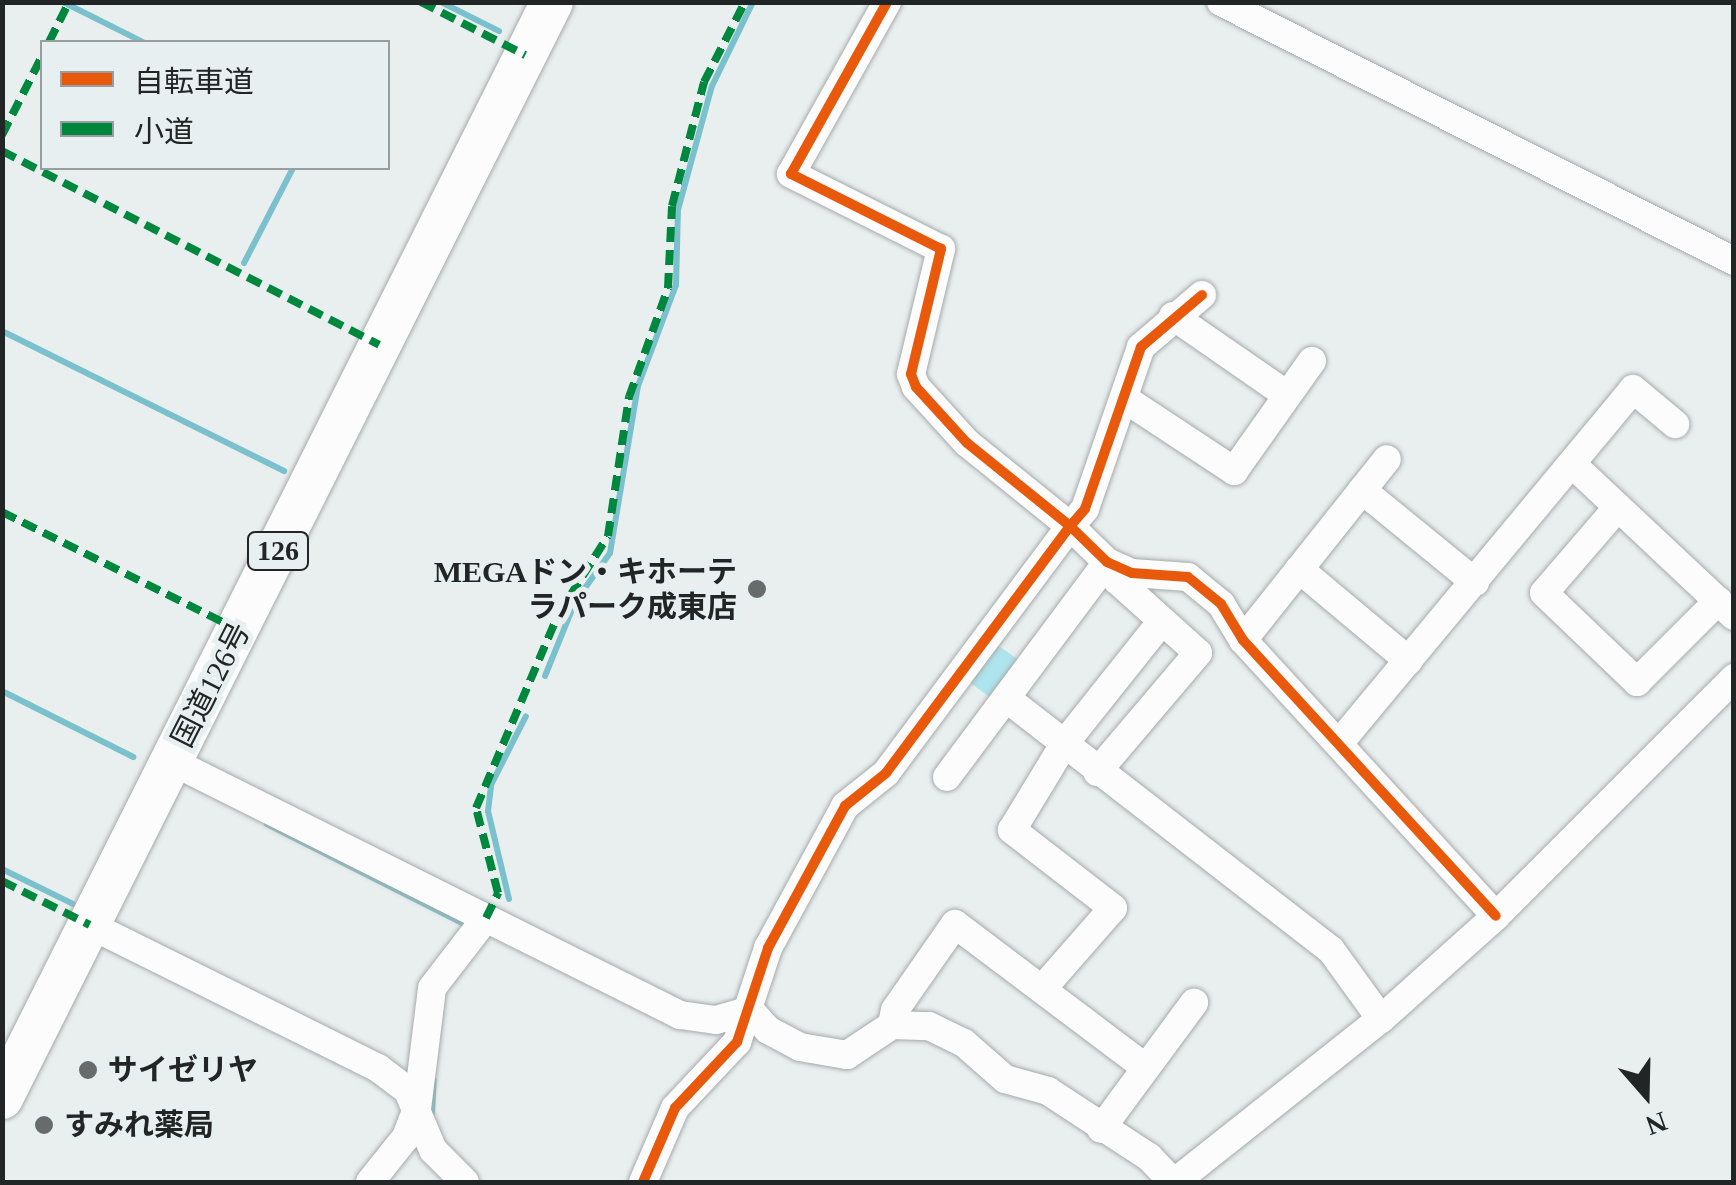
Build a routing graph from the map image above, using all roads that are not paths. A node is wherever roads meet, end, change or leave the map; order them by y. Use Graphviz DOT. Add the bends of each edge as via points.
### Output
graph roads {
  1 [pos="552,2"];
  2 [pos="886,2"];
  3 [pos="1222,2"];
  4 [pos="1734,261"];
  5 [pos="1202,294"];
  6 [pos="1173,316"];
  7 [pos="1312,362"];
  8 [pos="1288,395"];
  9 [pos="1125,399"];
  10 [pos="1676,424"];
  11 [pos="1386,459"];
  12 [pos="1572,464"];
  13 [pos="1362,490"];
  14 [pos="1618,506"];
  15 [pos="1070,526"];
  16 [pos="1108,562"];
  17 [pos="1299,569"];
  18 [pos="1475,582"];
  19 [pos="1726,608"];
  20 [pos="1161,622"];
  21 [pos="1242,640"];
  22 [pos="1408,662"];
  23 [pos="1734,678"];
  24 [pos="1006,698"];
  25 [pos="1341,742"];
  26 [pos="1064,744"];
  27 [pos="173,762"];
  28 [pos="1097,772"];
  29 [pos="947,777"];
  30 [pos="1496,916"];
  31 [pos="486,918"];
  32 [pos="90,925"];
  33 [pos="1043,988"];
  34 [pos="1194,1002"];
  35 [pos="750,1010"];
  36 [pos="1381,1018"];
  37 [pos="892,1025"];
  38 [pos="1146,1068"];
  39 [pos="2,1098"];
  40 [pos="417,1109"];
  41 [pos="1100,1129"];
  42 [pos="370,1182"];
  43 [pos="465,1182"];
  44 [pos="643,1182"];
  45 [pos="1174,1182"];
  1 -- 27 [label="highway, 国道126号 / 126"];
  2 -- 15 [label="street" via="792,174 941,249 912,374 916,387 967,443"];
  3 -- 4 [label="street"];
  5 -- 6 [label="street"];
  6 -- 8 [label="street"];
  6 -- 9 [label="street" via="1141,348"];
  7 -- 8 [label="street"];
  8 -- 9 [label="street" via="1234,471"];
  9 -- 15 [label="street" via="1085,510"];
  10 -- 12 [label="street" via="1633,388"];
  11 -- 13 [label="street"];
  12 -- 14 [label="street"];
  12 -- 18 [label="street"];
  13 -- 17 [label="street"];
  13 -- 18 [label="street"];
  14 -- 19 [label="street"];
  14 -- 19 [label="street" via="1544,593 1637,682"];
  15 -- 16 [label="street"];
  15 -- 35 [label="street" via="886,774 845,806 768,948"];
  16 -- 20 [label="street" via="1116,580"];
  16 -- 21 [label="street" via="1132,573 1188,577 1220,604"];
  16 -- 24 [label="street"];
  17 -- 21 [label="street"];
  17 -- 22 [label="street"];
  18 -- 22 [label="street"];
  20 -- 26 [label="street"];
  20 -- 28 [label="street" via="1198,652"];
  21 -- 25 [label="street"];
  22 -- 25 [label="street"];
  23 -- 30 [label="street"];
  24 -- 26 [label="street"];
  24 -- 29 [label="street"];
  25 -- 30 [label="street"];
  26 -- 28 [label="street"];
  26 -- 33 [label="street" via="1012,830 1112,908"];
  27 -- 31 [label="street"];
  27 -- 32 [label="highway, 国道126号 / 126"];
  28 -- 36 [label="street" via="1332,950"];
  30 -- 36 [label="street"];
  31 -- 35 [label="street" via="680,1015 716,1020"];
  31 -- 40 [label="street" via="432,988"];
  32 -- 39 [label="highway, 国道126号 / 126"];
  32 -- 40 [label="street" via="378,1068 408,1091"];
  33 -- 37 [label="street" via="956,924 895,1010"];
  33 -- 38 [label="street"];
  34 -- 38 [label="street"];
  35 -- 37 [label="street" via="768,1030 800,1047 847,1055"];
  35 -- 44 [label="street" via="737,1042 675,1108"];
  36 -- 45 [label="street"];
  37 -- 41 [label="street" via="929,1026 946,1034 1005,1079 1048,1091"];
  38 -- 41 [label="street"];
  40 -- 42 [label="street" via="406,1137"];
  40 -- 43 [label="street" via="433,1150"];
  41 -- 45 [label="street" via="1149,1157"];
}
